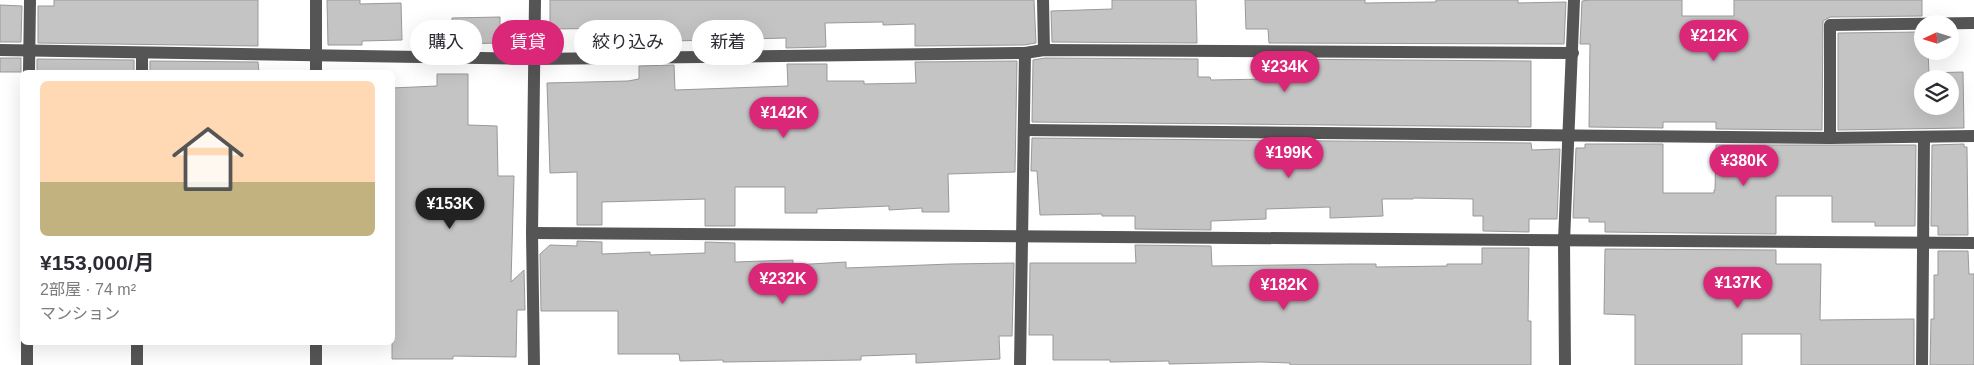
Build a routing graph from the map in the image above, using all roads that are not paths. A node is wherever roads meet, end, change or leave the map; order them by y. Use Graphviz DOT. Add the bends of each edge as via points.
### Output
graph roads {
  1 [pos="30,0"];
  2 [pos="316,0"];
  3 [pos="535,0"];
  4 [pos="1044,0"];
  5 [pos="1574,0"];
  6 [pos="535,20"];
  7 [pos="1974,23"];
  8 [pos="0,50"];
  9 [pos="1044,50"];
  10 [pos="29,51"];
  11 [pos="142,53"];
  12 [pos="1025,53"];
  13 [pos="1573,53"];
  14 [pos="316,56"];
  15 [pos="492,58"];
  16 [pos="564,59"];
  17 [pos="534,65"];
  18 [pos="29,70"];
  19 [pos="142,70"];
  20 [pos="316,70"];
  21 [pos="1024,130"];
  22 [pos="1569,136"];
  23 [pos="1974,136"];
  24 [pos="1924,137"];
  25 [pos="1830,138"];
  26 [pos="532,233"];
  27 [pos="1022,236"];
  28 [pos="1564,241"];
  29 [pos="1923,243"];
  30 [pos="1974,243"];
  31 [pos="27,345"];
  32 [pos="137,345"];
  33 [pos="316,345"];
  34 [pos="27,365"];
  35 [pos="137,365"];
  36 [pos="316,365"];
  37 [pos="534,365"];
  38 [pos="1020,365"];
  39 [pos="1565,365"];
  40 [pos="1922,365"];
  1 -- 10 [label="street"];
  2 -- 14 [label="street"];
  3 -- 6 [label="street"];
  4 -- 9 [label="street"];
  5 -- 13 [label="street"];
  7 -- 25 [label="street" via="1830,25"];
  8 -- 10 [label="street"];
  9 -- 12 [label="street"];
  9 -- 13 [label="street"];
  10 -- 11 [label="street"];
  10 -- 18 [label="street"];
  11 -- 14 [label="street"];
  11 -- 19 [label="street"];
  12 -- 16 [label="street"];
  12 -- 21 [label="street"];
  13 -- 22 [label="street"];
  14 -- 15 [label="street"];
  14 -- 20 [label="street"];
  17 -- 26 [label="street"];
  21 -- 22 [label="street"];
  21 -- 27 [label="street"];
  22 -- 25 [label="street"];
  22 -- 28 [label="street"];
  23 -- 24 [label="street"];
  24 -- 25 [label="street"];
  24 -- 29 [label="street"];
  26 -- 27 [label="street"];
  26 -- 37 [label="street"];
  27 -- 28 [label="street"];
  27 -- 38 [label="street"];
  28 -- 29 [label="street"];
  28 -- 39 [label="street"];
  29 -- 30 [label="street"];
  29 -- 40 [label="street"];
  31 -- 34 [label="street"];
  32 -- 35 [label="street"];
  33 -- 36 [label="street"];
}
